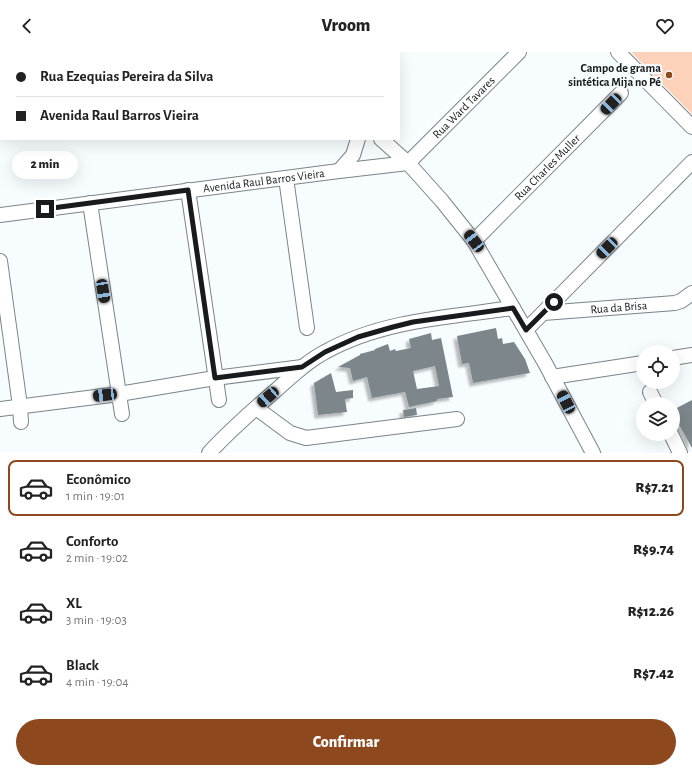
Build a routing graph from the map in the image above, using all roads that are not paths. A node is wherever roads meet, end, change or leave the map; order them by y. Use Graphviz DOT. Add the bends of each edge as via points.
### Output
graph roads {
  1 [pos="519,52"];
  2 [pos="618,52"];
  3 [pos="621,93"];
  4 [pos="692,127"];
  5 [pos="358,140"];
  6 [pos="382,140"];
  7 [pos="692,162"];
  8 [pos="408,163"];
  9 [pos="339,171"];
  10 [pos="286,178"];
  11 [pos="188,190"];
  12 [pos="90,203"];
  13 [pos="0,215"];
  14 [pos="474,241"];
  15 [pos="0,261"];
  16 [pos="692,293"];
  17 [pos="513,308"];
  18 [pos="543,313"];
  19 [pos="307,328"];
  20 [pos="526,330"];
  21 [pos="692,355"];
  22 [pos="680,357"];
  23 [pos="636,364"];
  24 [pos="302,367"];
  25 [pos="552,377"];
  26 [pos="215,378"];
  27 [pos="119,394"];
  28 [pos="219,400"];
  29 [pos="20,406"];
  30 [pos="256,408"];
  31 [pos="0,409"];
  32 [pos="122,414"];
  33 [pos="457,419"];
  34 [pos="21,422"];
  35 [pos="674,441"];
  36 [pos="214,451"];
  37 [pos="593,453"];
  38 [pos="680,453"];
  1 -- 8 [label="street, Rua Ward Tavares"];
  2 -- 4 [label="street"];
  3 -- 14 [label="street, Rua Charles Muller"];
  5 -- 9 [label="street" via="353,155"];
  6 -- 8 [label="street"];
  7 -- 18 [label="street"];
  8 -- 9 [label="street, Avenida Raul Barros Vieira"];
  8 -- 14 [label="street"];
  9 -- 10 [label="street, Avenida Raul Barros Vieira"];
  10 -- 11 [label="street, Avenida Raul Barros Vieira"];
  10 -- 19 [label="street"];
  11 -- 12 [label="street, Avenida Raul Barros Vieira"];
  11 -- 26 [label="street"];
  12 -- 13 [label="street, Avenida Raul Barros Vieira"];
  12 -- 27 [label="street"];
  14 -- 17 [label="street"];
  15 -- 29 [label="street"];
  16 -- 18 [label="street, Rua da Brisa" via="674,303"];
  17 -- 20 [label="street"];
  17 -- 24 [label="street" via="393,327 358,337 325,352"];
  18 -- 20 [label="street"];
  20 -- 25 [label="street"];
  21 -- 22 [label="street"];
  23 -- 25 [label="street"];
  24 -- 26 [label="street"];
  24 -- 30 [label="street"];
  25 -- 37 [label="street"];
  26 -- 27 [label="street"];
  26 -- 28 [label="street"];
  27 -- 29 [label="street"];
  27 -- 32 [label="street"];
  29 -- 31 [label="street"];
  29 -- 34 [label="street"];
  30 -- 33 [label="street" via="290,433 306,438"];
  30 -- 36 [label="street"];
  35 -- 38 [label="street"];
}
